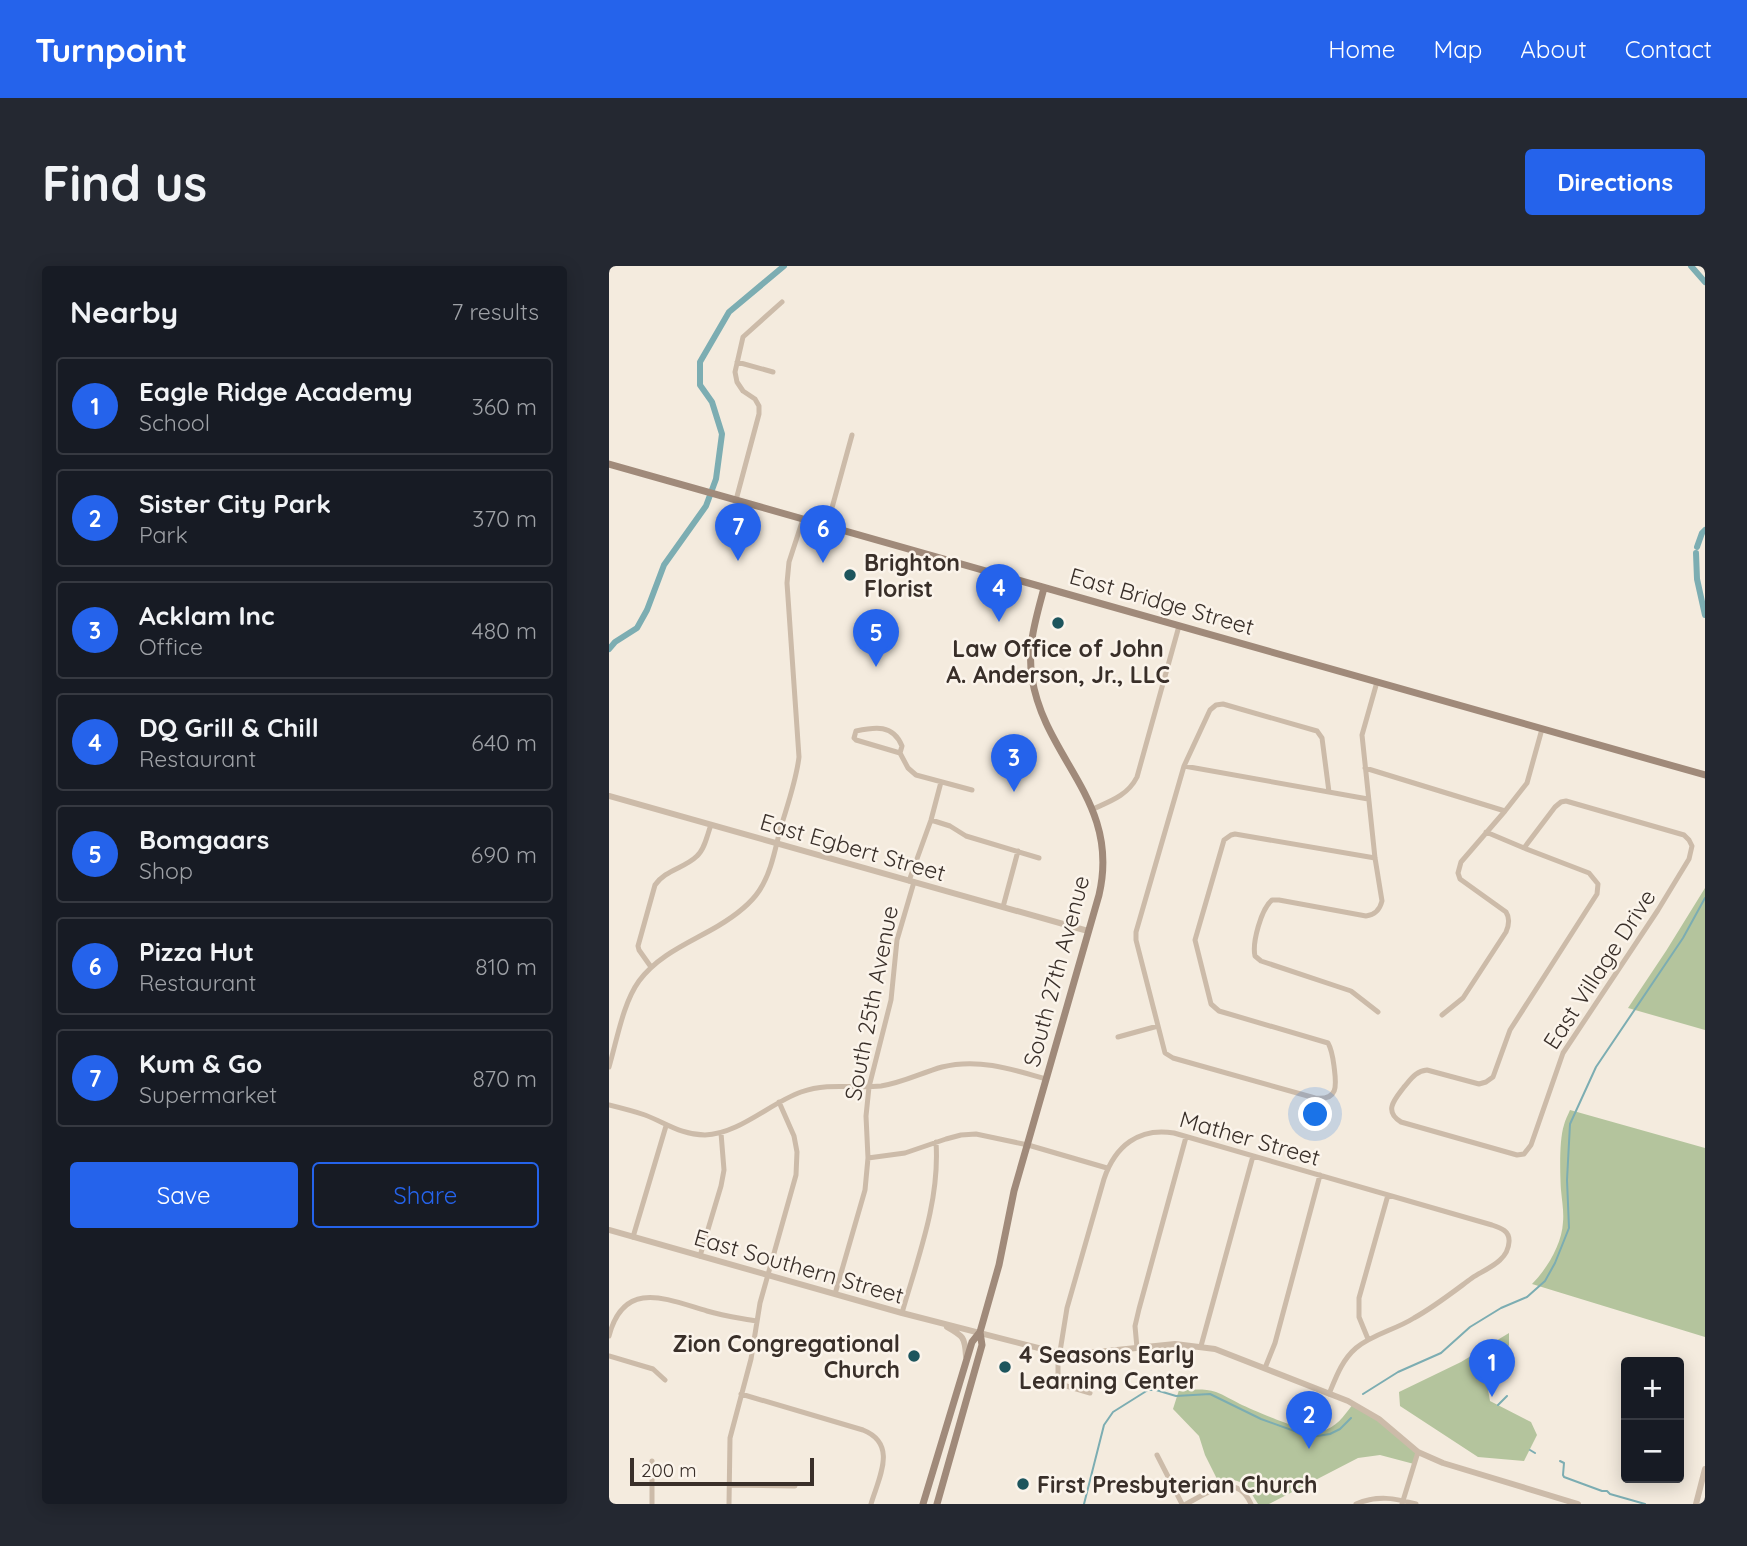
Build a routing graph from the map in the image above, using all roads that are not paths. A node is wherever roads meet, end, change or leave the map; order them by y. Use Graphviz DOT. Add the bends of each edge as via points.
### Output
graph roads {
  1 [pos="782,302"];
  2 [pos="737,362"];
  3 [pos="773,372"];
  4 [pos="852,436"];
  5 [pos="609,464"];
  6 [pos="736,500"];
  7 [pos="803,519"];
  8 [pos="827,526"];
  9 [pos="1044,588"];
  10 [pos="1179,626"];
  11 [pos="1377,682"];
  12 [pos="1542,729"];
  13 [pos="900,753"];
  14 [pos="1184,766"];
  15 [pos="1365,768"];
  16 [pos="1705,775"];
  17 [pos="941,782"];
  18 [pos="972,790"];
  19 [pos="1329,792"];
  20 [pos="609,796"];
  21 [pos="1368,799"];
  22 [pos="1093,809"];
  23 [pos="1505,811"];
  24 [pos="931,820"];
  25 [pos="711,825"];
  26 [pos="1486,832"];
  27 [pos="777,843"];
  28 [pos="1524,848"];
  29 [pos="1018,851"];
  30 [pos="1039,858"];
  31 [pos="1375,858"];
  32 [pos="912,882"];
  33 [pos="1003,907"];
  34 [pos="1088,931"];
  35 [pos="651,967"];
  36 [pos="1378,1012"];
  37 [pos="1442,1015"];
  38 [pos="1159,1026"];
  39 [pos="1118,1037"];
  40 [pos="609,1067"];
  41 [pos="1046,1079"];
  42 [pos="869,1087"];
  43 [pos="779,1102"];
  44 [pos="609,1105"];
  45 [pos="666,1126"];
  46 [pos="721,1133"];
  47 [pos="1186,1137"];
  48 [pos="936,1142"];
  49 [pos="1028,1145"];
  50 [pos="1253,1156"];
  51 [pos="868,1158"];
  52 [pos="1107,1168"];
  53 [pos="1321,1175"];
  54 [pos="1388,1195"];
  55 [pos="609,1230"];
  56 [pos="633,1237"];
  57 [pos="700,1256"];
  58 [pos="768,1275"];
  59 [pos="627,1294"];
  60 [pos="835,1294"];
  61 [pos="631,1302"];
  62 [pos="902,1313"];
  63 [pos="756,1321"];
  64 [pos="936,1321"];
  65 [pos="981,1332"];
  66 [pos="609,1336"];
  67 [pos="1368,1339"];
  68 [pos="1201,1346"];
  69 [pos="1137,1348"];
  70 [pos="1061,1353"];
  71 [pos="609,1356"];
  72 [pos="967,1358"];
  73 [pos="1265,1368"];
  74 [pos="665,1380"];
  75 [pos="1090,1393"];
  76 [pos="741,1394"];
  77 [pos="1329,1394"];
  78 [pos="887,1438"];
  79 [pos="880,1441"];
  80 [pos="1418,1452"];
  81 [pos="1157,1455"];
  82 [pos="652,1461"];
  83 [pos="1705,1469"];
  84 [pos="730,1485"];
  85 [pos="795,1486"];
  86 [pos="1403,1502"];
  87 [pos="652,1504"];
  88 [pos="729,1504"];
  89 [pos="871,1504"];
  90 [pos="923,1504"];
  91 [pos="937,1504"];
  92 [pos="1184,1504"];
  93 [pos="1251,1504"];
  94 [pos="1356,1504"];
  95 [pos="1416,1504"];
  96 [pos="1578,1504"];
  97 [pos="1696,1504"];
  1 -- 2 [label="street" via="744,337"];
  2 -- 3 [label="street"];
  2 -- 6 [label="street" via="737,382 755,399 759,414"];
  4 -- 8 [label="street"];
  5 -- 6 [label="main road, East Bridge Street"];
  6 -- 7 [label="main road, East Bridge Street"];
  7 -- 8 [label="main road, East Bridge Street"];
  7 -- 27 [label="street" via="787,583 799,757"];
  8 -- 9 [label="main road, East Bridge Street"];
  9 -- 10 [label="main road, East Bridge Street"];
  9 -- 22 [label="main road, South 27th Avenue" via="1031,643 1034,689 1042,715"];
  10 -- 11 [label="main road, East Bridge Street"];
  10 -- 22 [label="street" via="1137,777 1126,792"];
  11 -- 12 [label="main road, East Bridge Street"];
  11 -- 15 [label="street" via="1363,727"];
  12 -- 16 [label="main road, East Bridge Street"];
  12 -- 23 [label="street" via="1527,783"];
  13 -- 13 [label="street" via="899,740 885,729 854,734 856,740"];
  13 -- 17 [label="street" via="911,772"];
  14 -- 19 [label="street"];
  14 -- 19 [label="street" via="1210,710 1223,704 1320,733"];
  14 -- 38 [label="street" via="1136,935"];
  15 -- 21 [label="street"];
  15 -- 23 [label="street"];
  17 -- 18 [label="street"];
  17 -- 24 [label="street, South 25th Avenue"];
  19 -- 21 [label="street"];
  20 -- 25 [label="street, East Egbert Street"];
  21 -- 31 [label="street"];
  22 -- 34 [label="main road, South 27th Avenue" via="1104,863"];
  23 -- 26 [label="street"];
  24 -- 29 [label="street"];
  24 -- 32 [label="street, South 25th Avenue"];
  25 -- 27 [label="street, East Egbert Street"];
  25 -- 35 [label="street" via="696,858 655,885 638,946"];
  26 -- 28 [label="street, East Village Drive"];
  26 -- 37 [label="street" via="1461,862 1458,873 1462,881 1506,912 1507,929 1463,998"];
  27 -- 32 [label="street, East Egbert Street"];
  27 -- 35 [label="street" via="765,881 747,905"];
  28 -- 28 [label="street, East Village Drive" via="1555,807 1566,801 1679,833 1692,849 1658,910 1563,1053 1531,1145 1517,1155 1401,1122 1391,1110 1420,1070 1479,1084 1493,1077 1510,1030 1597,894 1598,884 1590,873"];
  29 -- 30 [label="street"];
  29 -- 33 [label="street"];
  31 -- 36 [label="street" via="1382,901 1375,913 1366,916 1272,900 1264,908 1253,954 1261,961 1351,992"];
  31 -- 38 [label="street" via="1231,835 1224,840 1196,937 1216,1009 1328,1043 1336,1085 1331,1096 1315,1098 1173,1058 1164,1052"];
  32 -- 33 [label="street, East Egbert Street"];
  32 -- 42 [label="street, South 25th Avenue" via="896,947 891,1000"];
  33 -- 34 [label="street, East Egbert Street"];
  34 -- 41 [label="main road, South 27th Avenue"];
  35 -- 40 [label="street" via="631,994"];
  38 -- 39 [label="street"];
  41 -- 42 [label="street" via="971,1063"];
  41 -- 49 [label="main road, South 27th Avenue"];
  42 -- 43 [label="street" via="819,1087"];
  42 -- 51 [label="street, South 25th Avenue"];
  43 -- 46 [label="street"];
  43 -- 58 [label="street" via="797,1152 794,1185"];
  44 -- 45 [label="street"];
  45 -- 46 [label="street" via="694,1135"];
  45 -- 56 [label="street"];
  46 -- 57 [label="street" via="723,1175"];
  47 -- 50 [label="street, Mather Street"];
  47 -- 52 [label="street, Mather Street" via="1161,1132 1139,1136 1120,1148"];
  47 -- 69 [label="street" via="1139,1308"];
  48 -- 49 [label="street" via="976,1134"];
  48 -- 51 [label="street" via="905,1153"];
  48 -- 62 [label="street" via="932,1208"];
  49 -- 52 [label="street"];
  49 -- 65 [label="main road, South 27th Avenue"];
  50 -- 53 [label="street, Mather Street"];
  50 -- 68 [label="street"];
  51 -- 60 [label="street, South 25th Avenue" via="865,1190"];
  52 -- 70 [label="street" via="1067,1308"];
  53 -- 54 [label="street, Mather Street"];
  53 -- 73 [label="street"];
  54 -- 67 [label="street" via="1359,1298 1359,1317"];
  54 -- 67 [label="street, Mather Street" via="1500,1227 1509,1243 1495,1264 1412,1319"];
  55 -- 56 [label="street, East Southern Street"];
  56 -- 57 [label="street, East Southern Street"];
  57 -- 58 [label="street, East Southern Street"];
  58 -- 60 [label="street, East Southern Street"];
  58 -- 63 [label="street"];
  59 -- 61 [label="street"];
  60 -- 62 [label="street, East Southern Street"];
  61 -- 63 [label="street" via="658,1297"];
  61 -- 66 [label="street" via="616,1316"];
  62 -- 64 [label="street, East Southern Street"];
  63 -- 76 [label="street"];
  64 -- 65 [label="street, East Southern Street"];
  64 -- 72 [label="street" via="962,1336"];
  65 -- 70 [label="street, East Southern Street"];
  65 -- 72 [label="main road, South 27th Avenue" via="971,1342"];
  65 -- 91 [label="main road, South 27th Avenue" via="982,1345"];
  67 -- 77 [label="street" via="1342,1364"];
  68 -- 69 [label="street, East Southern Street"];
  68 -- 73 [label="street, East Southern Street"];
  69 -- 70 [label="street, East Southern Street"];
  70 -- 75 [label="street" via="1058,1381"];
  71 -- 74 [label="street" via="653,1369"];
  72 -- 90 [label="main road, South 27th Avenue"];
  73 -- 77 [label="street, East Southern Street"];
  76 -- 79 [label="street" via="863,1430"];
  76 -- 84 [label="street" via="730,1437"];
  77 -- 80 [label="street, East Southern Street" via="1379,1419"];
  78 -- 79 [label="street"];
  79 -- 89 [label="street" via="883,1459"];
  80 -- 86 [label="street"];
  80 -- 96 [label="street, East Southern Street"];
  81 -- 92 [label="street"];
  82 -- 87 [label="street"];
  83 -- 97 [label="street"];
  84 -- 85 [label="street"];
  84 -- 88 [label="street"];
  86 -- 94 [label="street" via="1383,1497"];
  86 -- 95 [label="street"];
  92 -- 93 [label="street" via="1225,1486 1239,1489"];
}
